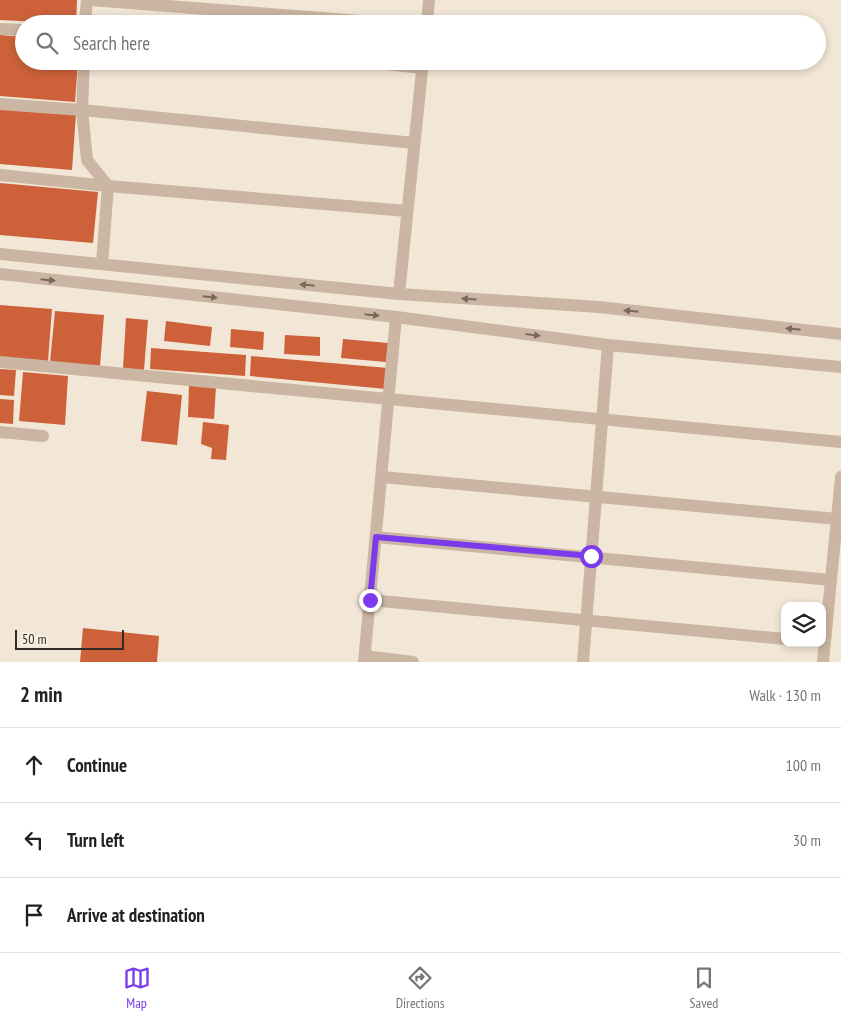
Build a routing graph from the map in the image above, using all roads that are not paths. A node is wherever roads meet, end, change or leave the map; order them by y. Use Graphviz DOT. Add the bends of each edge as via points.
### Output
graph roads {
  1 [pos="87,0"];
  2 [pos="91,0"];
  3 [pos="429,0"];
  4 [pos="86,15"];
  5 [pos="284,15"];
  6 [pos="428,15"];
  7 [pos="0,29"];
  8 [pos="15,30"];
  9 [pos="84,70"];
  10 [pos="422,70"];
  11 [pos="0,104"];
  12 [pos="82,110"];
  13 [pos="414,143"];
  14 [pos="0,175"];
  15 [pos="108,186"];
  16 [pos="407,212"];
  17 [pos="0,254"];
  18 [pos="102,264"];
  19 [pos="0,274"];
  20 [pos="399,294"];
  21 [pos="396,317"];
  22 [pos="841,334"];
  23 [pos="608,345"];
  24 [pos="0,362"];
  25 [pos="841,367"];
  26 [pos="389,399"];
  27 [pos="602,419"];
  28 [pos="0,432"];
  29 [pos="43,436"];
  30 [pos="841,442"];
  31 [pos="382,477"];
  32 [pos="841,477"];
  33 [pos="596,496"];
  34 [pos="837,518"];
  35 [pos="376,537"];
  36 [pos="591,556"];
  37 [pos="831,580"];
  38 [pos="370,600"];
  39 [pos="586,621"];
  40 [pos="826,625"];
  41 [pos="781,639"];
  42 [pos="824,647"];
  43 [pos="365,659"];
  44 [pos="413,662"];
  45 [pos="583,662"];
  46 [pos="823,662"];
  1 -- 4 [label="street"];
  2 -- 5 [label="street"];
  3 -- 6 [label="street"];
  7 -- 8 [label="street"];
  9 -- 12 [label="street"];
  10 -- 13 [label="street"];
  11 -- 12 [label="street"];
  12 -- 13 [label="street"];
  12 -- 15 [label="street" via="87,160"];
  13 -- 16 [label="street"];
  14 -- 15 [label="street"];
  15 -- 16 [label="street"];
  15 -- 18 [label="street"];
  16 -- 20 [label="street"];
  17 -- 18 [label="street"];
  20 -- 18 [label="street, one-way"];
  19 -- 21 [label="street, one-way"];
  22 -- 20 [label="street, one-way" via="599,307"];
  21 -- 23 [label="street, one-way"];
  21 -- 26 [label="street"];
  23 -- 25 [label="street"];
  23 -- 27 [label="street"];
  24 -- 26 [label="street"];
  26 -- 27 [label="street"];
  26 -- 31 [label="street"];
  27 -- 30 [label="street"];
  27 -- 33 [label="street"];
  28 -- 29 [label="street"];
  31 -- 33 [label="street"];
  31 -- 35 [label="street"];
  32 -- 34 [label="street"];
  33 -- 34 [label="street"];
  33 -- 36 [label="street"];
  34 -- 37 [label="street"];
  35 -- 36 [label="street"];
  35 -- 38 [label="street"];
  36 -- 37 [label="street"];
  36 -- 39 [label="street"];
  37 -- 40 [label="street"];
  38 -- 39 [label="street"];
  38 -- 43 [label="street"];
  39 -- 41 [label="street"];
  39 -- 45 [label="street"];
  42 -- 46 [label="street"];
  43 -- 44 [label="street"];
}
